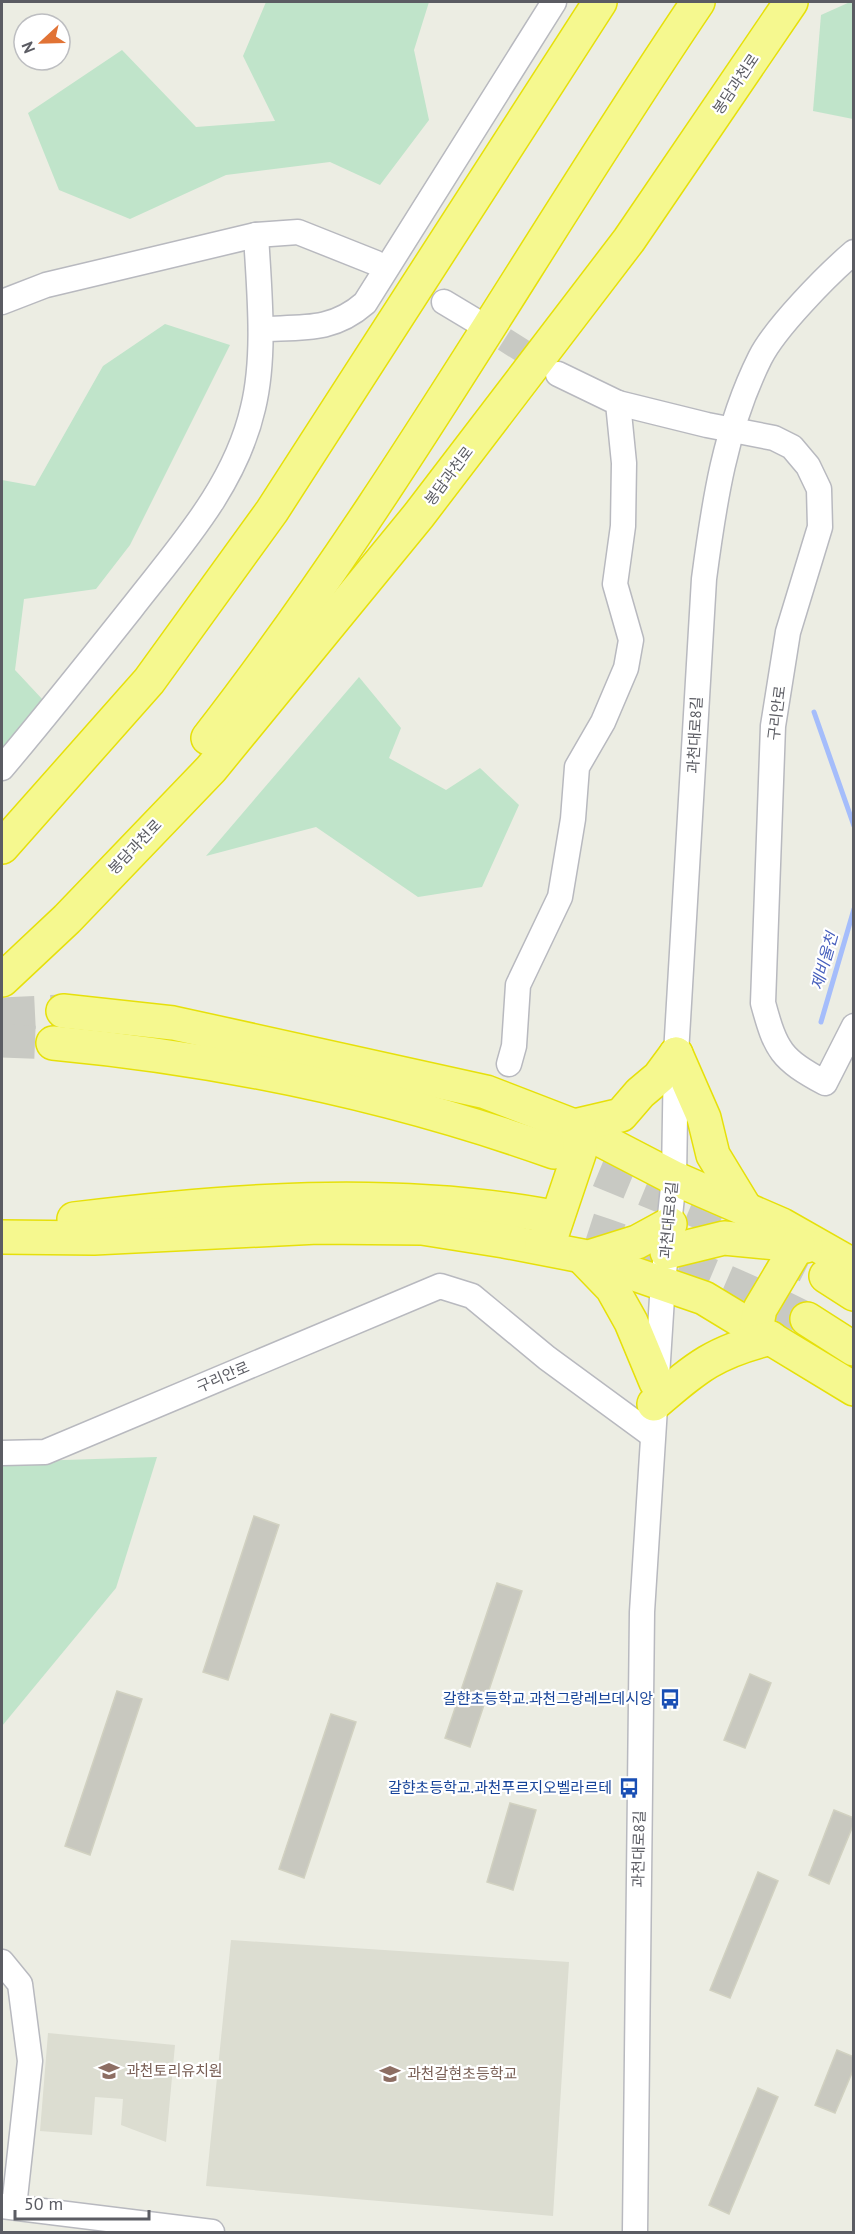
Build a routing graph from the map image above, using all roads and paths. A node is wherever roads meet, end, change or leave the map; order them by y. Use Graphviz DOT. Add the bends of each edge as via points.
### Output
graph roads {
  1 [pos="554,2"];
  2 [pos="698,2"];
  3 [pos="791,2"];
  4 [pos="598,5"];
  5 [pos="256,235"];
  6 [pos="854,252"];
  7 [pos="376,263"];
  8 [pos="2,302"];
  9 [pos="444,302"];
  10 [pos="474,320"];
  11 [pos="261,329"];
  12 [pos="558,374"];
  13 [pos="618,403"];
  14 [pos="730,430"];
  15 [pos="2,768"];
  16 [pos="2,847"];
  17 [pos="67,919"];
  18 [pos="2,980"];
  19 [pos="63,1011"];
  20 [pos="854,1026"];
  21 [pos="53,1043"];
  22 [pos="676,1054"];
  23 [pos="509,1064"];
  24 [pos="577,1127"];
  25 [pos="554,1152"];
  26 [pos="674,1178"];
  27 [pos="747,1211"];
  28 [pos="542,1215"];
  29 [pos="2,1232"];
  30 [pos="2,1237"];
  31 [pos="538,1247"];
  32 [pos="667,1253"];
  33 [pos="584,1257"];
  34 [pos="825,1258"];
  35 [pos="854,1294"];
  36 [pos="807,1319"];
  37 [pos="764,1334"];
  38 [pos="854,1349"];
  39 [pos="854,1389"];
  40 [pos="654,1407"];
  41 [pos="2,1453"];
  42 [pos="2,1962"];
  43 [pos="8,2207"];
  44 [pos="212,2232"];
  45 [pos="635,2232"];
  1 -- 11 [label="street" via="365,303 348,318 326,325"];
  2 -- 17 [label="highway, 봉담과천로" via="330,573"];
  3 -- 17 [label="highway, 봉담과천로" via="629,240 419,515 211,769"];
  4 -- 16 [label="highway" via="272,511 149,681"];
  5 -- 7 [label="street" via="298,232"];
  5 -- 8 [label="street" via="46,285"];
  5 -- 11 [label="street"];
  6 -- 14 [label="street, 과천대로8길" via="797,309 760,356"];
  9 -- 10 [label="street"];
  11 -- 15 [label="street" via="254,407 238,453 209,509"];
  12 -- 13 [label="street, 구리안로"];
  13 -- 14 [label="street, 구리안로"];
  13 -- 23 [label="street" via="624,463 623,526 615,584 631,640 626,668 578,767 560,897 518,985"];
  14 -- 20 [label="street, 구리안로" via="774,438 792,447 808,466 819,489 820,526 788,632 773,726 763,1003 774,1042 794,1066 825,1083"];
  14 -- 22 [label="street, 과천대로8길" via="704,579"];
  17 -- 18 [label="highway, 봉담과천로"];
  19 -- 24 [label="highway" via="173,1023 486,1092"];
  21 -- 25 [label="highway" via="161,1056 300,1082 444,1116"];
  22 -- 24 [label="highway" via="621,1115"];
  22 -- 26 [label="street, 과천대로8길"];
  22 -- 27 [label="highway" via="704,1118 713,1155"];
  24 -- 26 [label="highway"];
  24 -- 31 [label="highway" via="580,1151 552,1234"];
  26 -- 27 [label="highway"];
  26 -- 32 [label="street, 과천대로8길"];
  27 -- 34 [label="highway" via="782,1225"];
  28 -- 29 [label="highway" via="428,1201 299,1201 150,1210"];
  30 -- 31 [label="highway" via="94,1238 318,1227 422,1228"];
  31 -- 33 [label="highway"];
  32 -- 33 [label="highway"];
  32 -- 33 [label="highway" via="637,1242"];
  32 -- 34 [label="highway" via="724,1238"];
  32 -- 37 [label="highway" via="704,1298"];
  32 -- 40 [label="street, 과천대로8길"];
  33 -- 40 [label="highway" via="612,1288 631,1322"];
  34 -- 35 [label="highway"];
  34 -- 37 [label="highway" via="760,1309"];
  36 -- 38 [label="highway"];
  37 -- 39 [label="highway"];
  37 -- 40 [label="highway" via="700,1365"];
  40 -- 41 [label="street, 구리안로" via="539,1352 472,1296 440,1286 45,1452"];
  40 -- 45 [label="street, 과천대로8길" via="642,1612"];
  42 -- 43 [label="street" via="20,1984 30,2061"];
  43 -- 44 [label="street"];
}
